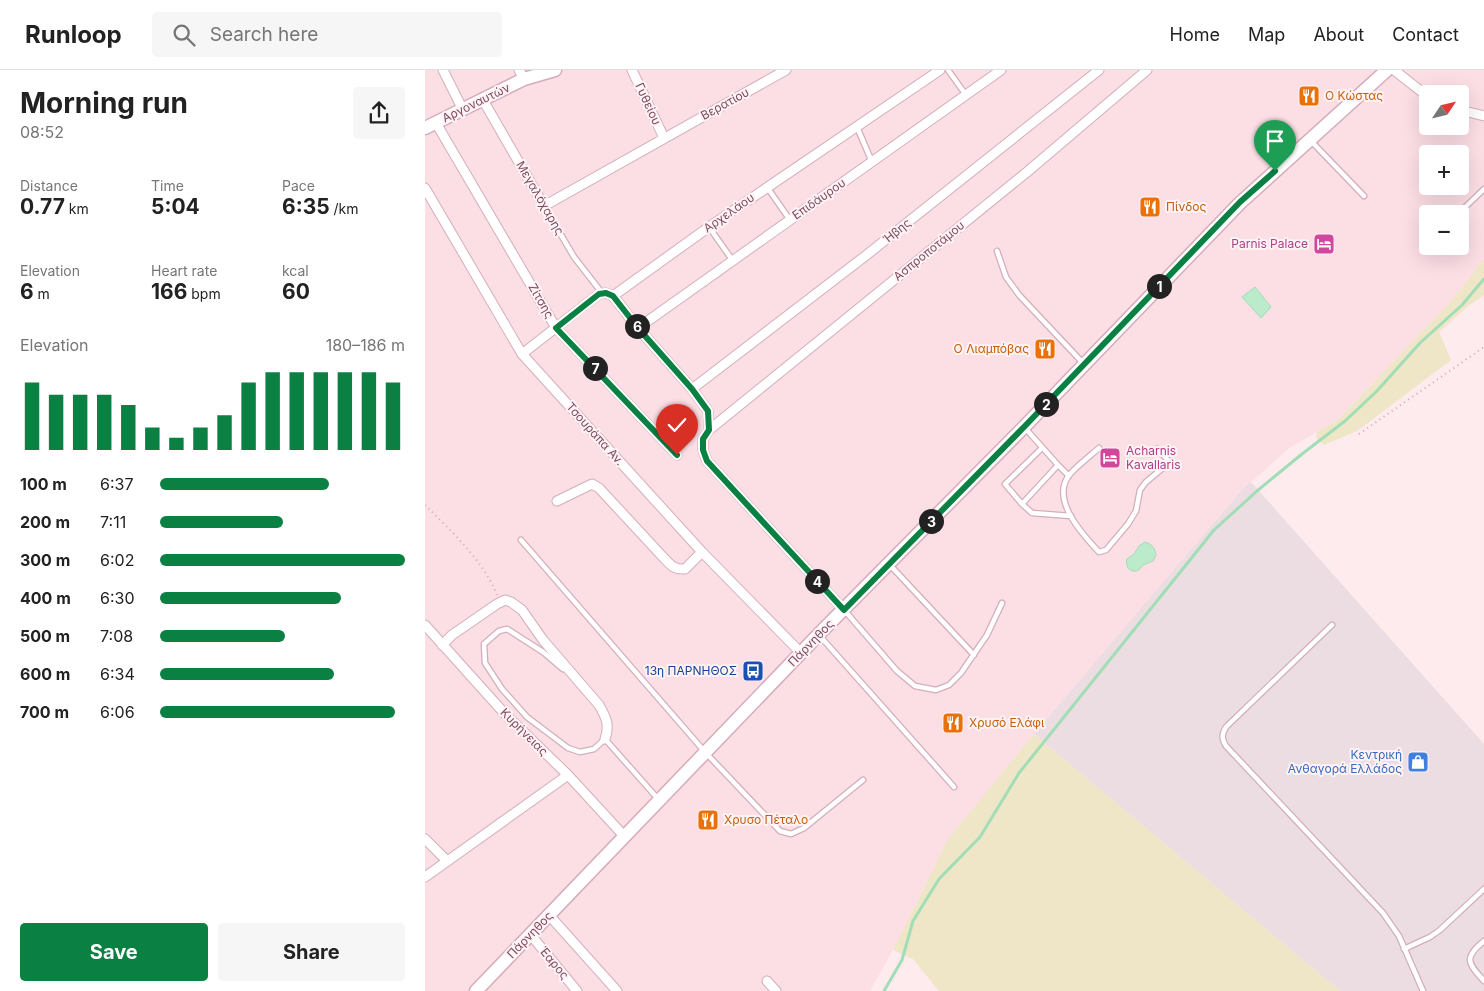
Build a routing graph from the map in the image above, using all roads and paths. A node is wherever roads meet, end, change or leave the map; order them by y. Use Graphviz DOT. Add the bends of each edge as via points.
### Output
graph roads {
  1 [pos="443,70"];
  2 [pos="555,70"];
  3 [pos="632,70"];
  4 [pos="786,70"];
  5 [pos="940,70"];
  6 [pos="948,70"];
  7 [pos="1001,70"];
  8 [pos="1099,70"];
  9 [pos="1147,70"];
  10 [pos="1387,70"];
  11 [pos="1394,70"];
  12 [pos="522,75"];
  13 [pos="1419,90"];
  14 [pos="966,95"];
  15 [pos="483,100"];
  16 [pos="463,110"];
  17 [pos="1469,112"];
  18 [pos="1484,116"];
  19 [pos="431,125"];
  20 [pos="857,126"];
  21 [pos="665,138"];
  22 [pos="1310,140"];
  23 [pos="872,162"];
  24 [pos="767,187"];
  25 [pos="425,188"];
  26 [pos="1484,189"];
  27 [pos="1364,196"];
  28 [pos="1467,205"];
  29 [pos="544,206"];
  30 [pos="791,220"];
  31 [pos="709,227"];
  32 [pos="997,251"];
  33 [pos="733,261"];
  34 [pos="602,293"];
  35 [pos="613,296"];
  36 [pos="556,328"];
  37 [pos="638,328"];
  38 [pos="1484,347"];
  39 [pos="523,354"];
  40 [pos="1084,364"];
  41 [pos="692,389"];
  42 [pos="1024,427"];
  43 [pos="709,430"];
  44 [pos="1359,434"];
  45 [pos="1042,448"];
  46 [pos="1099,448"];
  47 [pos="1157,449"];
  48 [pos="677,455"];
  49 [pos="1058,466"];
  50 [pos="1069,476"];
  51 [pos="557,501"];
  52 [pos="1022,504"];
  53 [pos="425,505"];
  54 [pos="1071,516"];
  55 [pos="521,540"];
  56 [pos="702,552"];
  57 [pos="888,564"];
  58 [pos="1002,603"];
  59 [pos="497,604"];
  60 [pos="844,610"];
  61 [pos="425,625"];
  62 [pos="1332,625"];
  63 [pos="819,634"];
  64 [pos="442,644"];
  65 [pos="801,653"];
  66 [pos="974,655"];
  67 [pos="581,684"];
  68 [pos="605,738"];
  69 [pos="705,752"];
  70 [pos="568,775"];
  71 [pos="863,780"];
  72 [pos="953,787"];
  73 [pos="659,801"];
  74 [pos="624,836"];
  75 [pos="425,839"];
  76 [pos="447,861"];
  77 [pos="425,877"];
  78 [pos="1484,889"];
  79 [pos="549,915"];
  80 [pos="530,934"];
  81 [pos="1484,941"];
  82 [pos="1404,949"];
  83 [pos="767,981"];
  84 [pos="1484,981"];
  85 [pos="476,991"];
  86 [pos="577,991"];
  87 [pos="617,991"];
  88 [pos="776,991"];
  89 [pos="1423,991"];
  1 -- 16 [label="street"];
  2 -- 12 [label="main road, Αργοναυτών"];
  3 -- 21 [label="street, Γυθείου"];
  4 -- 21 [label="street, Βερατίου"];
  5 -- 20 [label="street, Αρχελάου"];
  6 -- 14 [label="lane"];
  7 -- 14 [label="street, Επιδάυρου"];
  8 -- 41 [label="street, Ήβης" via="865,257"];
  9 -- 43 [label="street, Ασπροποτάμου" via="1027,172"];
  10 -- 22 [label="main road, Πάρνηθος"];
  11 -- 13 [label="street"];
  12 -- 15 [label="main road, Αργοναυτών"];
  14 -- 23 [label="street, Επιδάυρου"];
  15 -- 16 [label="main road, Αργοναυτών"];
  15 -- 29 [label="street, Μεγαλόχαρης"];
  16 -- 19 [label="main road, Αργοναυτών"];
  17 -- 18 [label="street"];
  19 -- 36 [label="street, Ζίτσης"];
  20 -- 23 [label="lane"];
  20 -- 24 [label="street, Αρχελάου"];
  21 -- 29 [label="street, Βερατίου"];
  22 -- 27 [label="lane"];
  22 -- 40 [label="main road, Πάρνηθος" via="1240,202"];
  23 -- 30 [label="street, Επιδάυρου"];
  24 -- 30 [label="lane"];
  24 -- 31 [label="street, Αρχελάου"];
  25 -- 39 [label="street, Τσουράπα Αν."];
  26 -- 28 [label="lane"];
  29 -- 34 [label="lane, Μεγαλόχαρης"];
  30 -- 33 [label="street, Επιδάυρου"];
  31 -- 33 [label="lane"];
  31 -- 35 [label="street, Αρχελάου"];
  32 -- 40 [label="lane" via="1006,277 1019,295"];
  33 -- 37 [label="street, Επιδάυρου"];
  34 -- 35 [label="street"];
  34 -- 36 [label="street"];
  35 -- 37 [label="street"];
  36 -- 39 [label="street"];
  36 -- 48 [label="street, Ζίτσης"];
  37 -- 41 [label="street"];
  38 -- 44 [label="path"];
  39 -- 56 [label="street, Τσουράπα Αν."];
  40 -- 42 [label="main road, Πάρνηθος"];
  41 -- 43 [label="street" via="708,411"];
  42 -- 45 [label="lane"];
  42 -- 57 [label="main road, Πάρνηθος"];
  43 -- 60 [label="street" via="703,439 707,461"];
  45 -- 49 [label="lane"];
  45 -- 52 [label="lane" via="1005,484"];
  46 -- 50 [label="lane"];
  47 -- 54 [label="lane" via="1170,462 1139,490 1136,511 1107,550 1099,552"];
  49 -- 50 [label="lane"];
  49 -- 52 [label="lane"];
  50 -- 54 [label="lane" via="1063,491"];
  51 -- 56 [label="street" via="592,484 677,570 685,569"];
  52 -- 54 [label="lane" via="1032,513"];
  53 -- 59 [label="path" via="479,564 494,588"];
  55 -- 69 [label="lane"];
  56 -- 65 [label="street, Τσουράπα Αν."];
  57 -- 60 [label="main road, Πάρνηθος"];
  57 -- 66 [label="lane"];
  58 -- 66 [label="lane"];
  59 -- 64 [label="street"];
  59 -- 67 [label="street" via="505,600 521,610"];
  60 -- 63 [label="main road, Πάρνηθος"];
  60 -- 66 [label="lane" via="897,671 915,686 936,690 949,685"];
  61 -- 64 [label="street, Κυρήνειας"];
  62 -- 82 [label="lane" via="1226,728 1223,740 1383,913"];
  63 -- 65 [label="main road, Πάρνηθος"];
  63 -- 72 [label="lane"];
  64 -- 70 [label="street, Κυρήνειας" via="505,714"];
  65 -- 69 [label="main road, Πάρνηθος"];
  67 -- 68 [label="street" via="606,716"];
  67 -- 68 [label="lane" via="543,652 507,629 499,631 484,644 485,663 527,717 568,748 580,752 594,749"];
  68 -- 73 [label="lane"];
  69 -- 71 [label="lane" via="780,831 791,834 804,828"];
  69 -- 73 [label="main road, Πάρνηθος"];
  70 -- 74 [label="street, Κυρήνειας"];
  70 -- 76 [label="street"];
  73 -- 74 [label="main road, Πάρνηθος"];
  74 -- 79 [label="main road, Πάρνηθος"];
  75 -- 76 [label="street"];
  76 -- 77 [label="street"];
  78 -- 82 [label="lane" via="1440,930"];
  79 -- 80 [label="main road, Πάρνηθος"];
  79 -- 87 [label="street"];
  80 -- 85 [label="main road, Πάρνηθος"];
  80 -- 86 [label="street, Έαρος"];
  81 -- 84 [label="lane" via="1470,958 1472,968"];
  82 -- 89 [label="lane"];
  83 -- 88 [label="street"];
}
